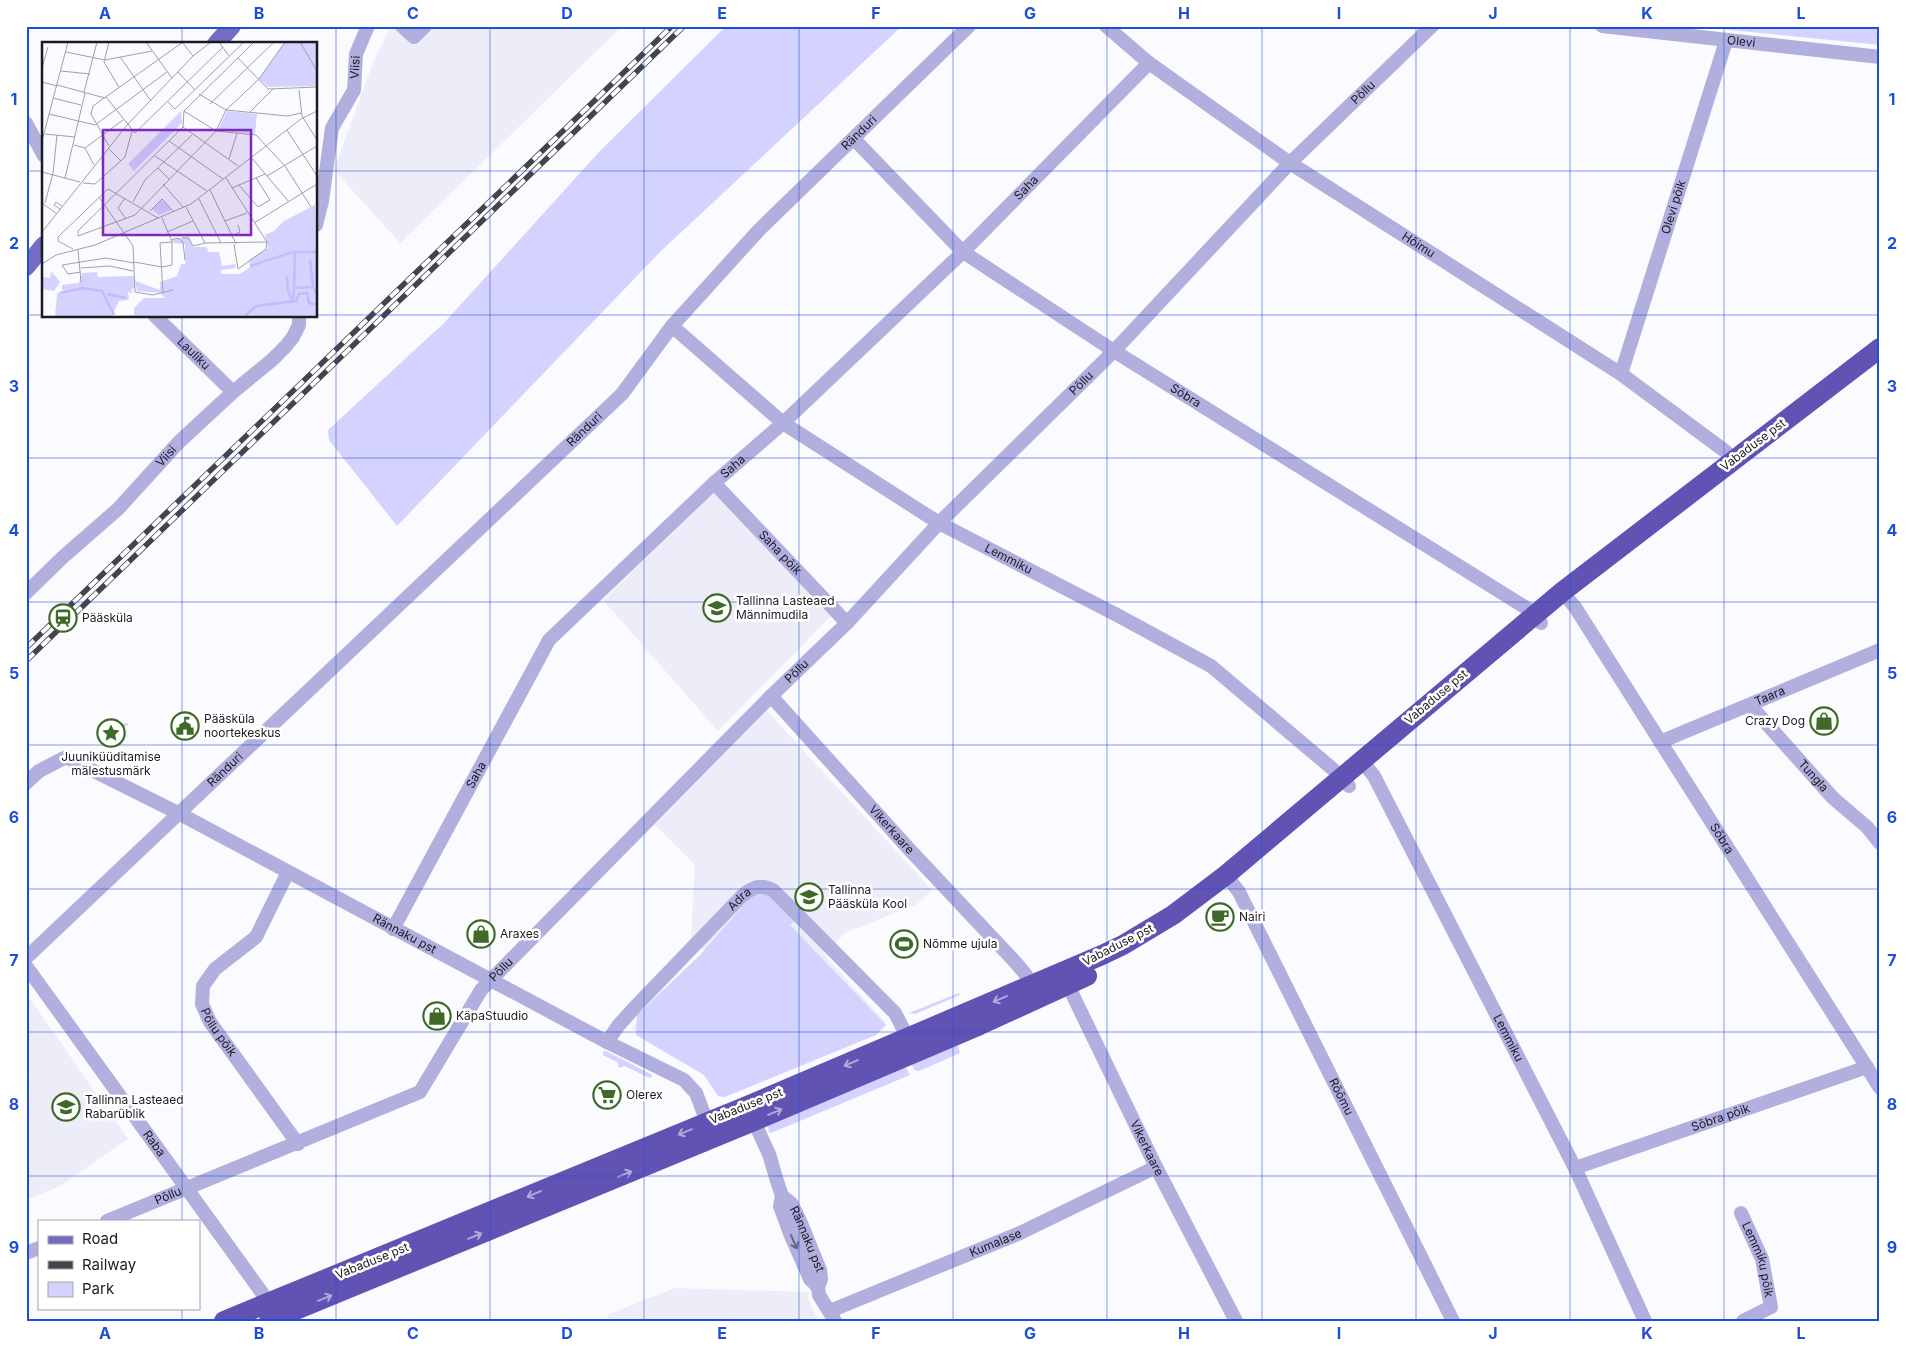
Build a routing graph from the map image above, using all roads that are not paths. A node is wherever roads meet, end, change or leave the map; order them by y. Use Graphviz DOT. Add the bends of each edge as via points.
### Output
graph roads {
  1 [pos="232,26"];
  2 [pos="368,26"];
  3 [pos="402,26"];
  4 [pos="425,26"];
  5 [pos="969,26"];
  6 [pos="1106,26"];
  7 [pos="1432,26"];
  8 [pos="1602,26"];
  9 [pos="1726,41"];
  10 [pos="218,42"];
  11 [pos="1880,57"];
  12 [pos="1149,63"];
  13 [pos="26,123"];
  14 [pos="854,139"];
  15 [pos="42,152"];
  16 [pos="1290,163"];
  17 [pos="318,217"];
  18 [pos="42,247"];
  19 [pos="963,252"];
  20 [pos="26,266"];
  21 [pos="157,318"];
  22 [pos="299,318"];
  23 [pos="672,326"];
  24 [pos="1880,348"];
  25 [pos="1114,351"];
  26 [pos="1880,363"];
  27 [pos="1621,374"];
  28 [pos="233,392"];
  29 [pos="783,423"];
  30 [pos="1734,460"];
  31 [pos="714,483"];
  32 [pos="939,523"];
  33 [pos="26,593"];
  34 [pos="1566,596"];
  35 [pos="1537,619"];
  36 [pos="847,623"];
  37 [pos="1880,650"];
  38 [pos="771,696"];
  39 [pos="1750,705"];
  40 [pos="1660,742"];
  41 [pos="1365,765"];
  42 [pos="1345,782"];
  43 [pos="26,783"];
  44 [pos="180,814"];
  45 [pos="1880,843"];
  46 [pos="288,872"];
  47 [pos="1229,879"];
  48 [pos="393,929"];
  49 [pos="26,958"];
  50 [pos="26,966"];
  51 [pos="1064,978"];
  52 [pos="491,980"];
  53 [pos="1031,986"];
  54 [pos="607,1042"];
  55 [pos="912,1045"];
  56 [pos="1867,1068"];
  57 [pos="1880,1088"];
  58 [pos="750,1113"];
  59 [pos="710,1130"];
  60 [pos="298,1144"];
  61 [pos="1156,1167"];
  62 [pos="1575,1168"];
  63 [pos="185,1189"];
  64 [pos="1741,1214"];
  65 [pos="109,1220"];
  66 [pos="38,1248"];
  67 [pos="26,1253"];
  68 [pos="275,1315"];
  69 [pos="832,1316"];
  70 [pos="224,1321"];
  71 [pos="1236,1321"];
  72 [pos="1453,1321"];
  73 [pos="1645,1321"];
  74 [pos="1744,1321"];
  1 -- 10 [label="main road"];
  2 -- 17 [label="street, Viisi" via="356,54 354,90 332,128"];
  3 -- 4 [label="street" via="414,37"];
  5 -- 14 [label="street, Ränduri"];
  6 -- 12 [label="street, Hõimu"];
  7 -- 16 [label="street, Põllu"];
  8 -- 9 [label="street, Olevi"];
  9 -- 11 [label="street, Olevi"];
  9 -- 27 [label="street, Olevi põik"];
  12 -- 16 [label="street, Hõimu"];
  12 -- 19 [label="street, Saha"];
  13 -- 15 [label="street"];
  14 -- 19 [label="street, Sõbra"];
  14 -- 23 [label="street, Ränduri" via="759,230"];
  16 -- 25 [label="street, Põllu"];
  16 -- 27 [label="street, Hõimu"];
  18 -- 20 [label="main road"];
  19 -- 25 [label="street, Sõbra"];
  19 -- 29 [label="street, Saha"];
  21 -- 28 [label="street, Lauliku"];
  22 -- 28 [label="street, Viisi" via="294,337 286,346"];
  23 -- 29 [label="street, Lemmiku"];
  23 -- 44 [label="street, Ränduri" via="622,394"];
  24 -- 30 [label="highway, Vabaduse pst"];
  25 -- 32 [label="street, Põllu"];
  25 -- 35 [label="street, Sõbra" via="1528,609"];
  26 -- 34 [label="highway, Vabaduse pst"];
  27 -- 30 [label="street, Hõimu"];
  28 -- 33 [label="street, Viisi" via="179,442 118,509"];
  29 -- 31 [label="street, Saha"];
  29 -- 32 [label="street, Lemmiku"];
  30 -- 34 [label="highway, Vabaduse pst"];
  31 -- 36 [label="street, Saha põik"];
  31 -- 48 [label="street, Saha" via="549,640"];
  32 -- 36 [label="street, Põllu"];
  32 -- 42 [label="street, Lemmiku" via="1211,666"];
  34 -- 35 [label="highway, Vabaduse pst"];
  34 -- 40 [label="street, Sõbra"];
  35 -- 41 [label="highway, Vabaduse pst"];
  36 -- 38 [label="street, Põllu"];
  37 -- 39 [label="street, Taara"];
  38 -- 52 [label="street, Põllu"];
  38 -- 53 [label="street, Vikerkaare" via="1017,964"];
  39 -- 40 [label="street, Taara"];
  39 -- 45 [label="street, Tungla" via="1833,798 1867,827"];
  40 -- 56 [label="street, Sõbra"];
  41 -- 42 [label="highway, Vabaduse pst"];
  41 -- 62 [label="street, Lemmiku" via="1379,785"];
  42 -- 47 [label="highway, Vabaduse pst"];
  43 -- 44 [label="street, Rännaku pst" via="39,770 66,758"];
  44 -- 46 [label="street, Rännaku pst"];
  44 -- 49 [label="street"];
  46 -- 48 [label="street, Rännaku pst"];
  46 -- 60 [label="street, Põllu põik" via="256,937 215,969 203,986 202,1004 210,1022"];
  47 -- 51 [label="highway, Vabaduse pst" via="1124,945"];
  47 -- 72 [label="street, Rõõmu" via="1239,892"];
  48 -- 52 [label="street, Rännaku pst"];
  50 -- 63 [label="street, Raba"];
  51 -- 53 [label="highway, Vabaduse pst"];
  51 -- 55 [label="highway, Vabaduse pst"];
  51 -- 61 [label="street, Vikerkaare"];
  52 -- 54 [label="street, Rännaku pst"];
  52 -- 60 [label="street, Põllu" via="481,990 420,1092"];
  53 -- 55 [label="highway, Vabaduse pst, one-way"];
  54 -- 55 [label="street, Adra" via="618,1026 742,896 756,886 764,886 774,891 895,1013"];
  54 -- 59 [label="street, Rännaku pst" via="684,1080 696,1093"];
  55 -- 58 [label="highway, Vabaduse pst"];
  56 -- 57 [label="street, Sõbra"];
  56 -- 62 [label="street, Sõbra põik"];
  58 -- 59 [label="highway, Vabaduse pst"];
  58 -- 69 [label="street, Rännaku pst" via="782,1196 791,1203 820,1270 819,1295"];
  59 -- 68 [label="highway, Vabaduse pst"];
  60 -- 63 [label="street, Põllu"];
  61 -- 69 [label="street, Kumalase" via="1020,1233"];
  61 -- 71 [label="street, Vikerkaare"];
  62 -- 73 [label="street, Lemmiku"];
  63 -- 65 [label="street, Põllu"];
  63 -- 68 [label="street, Raba"];
  64 -- 74 [label="street, Lemmiku põik" via="1762,1259 1771,1308"];
  66 -- 67 [label="street"];
  68 -- 70 [label="highway, Vabaduse pst"];
}
